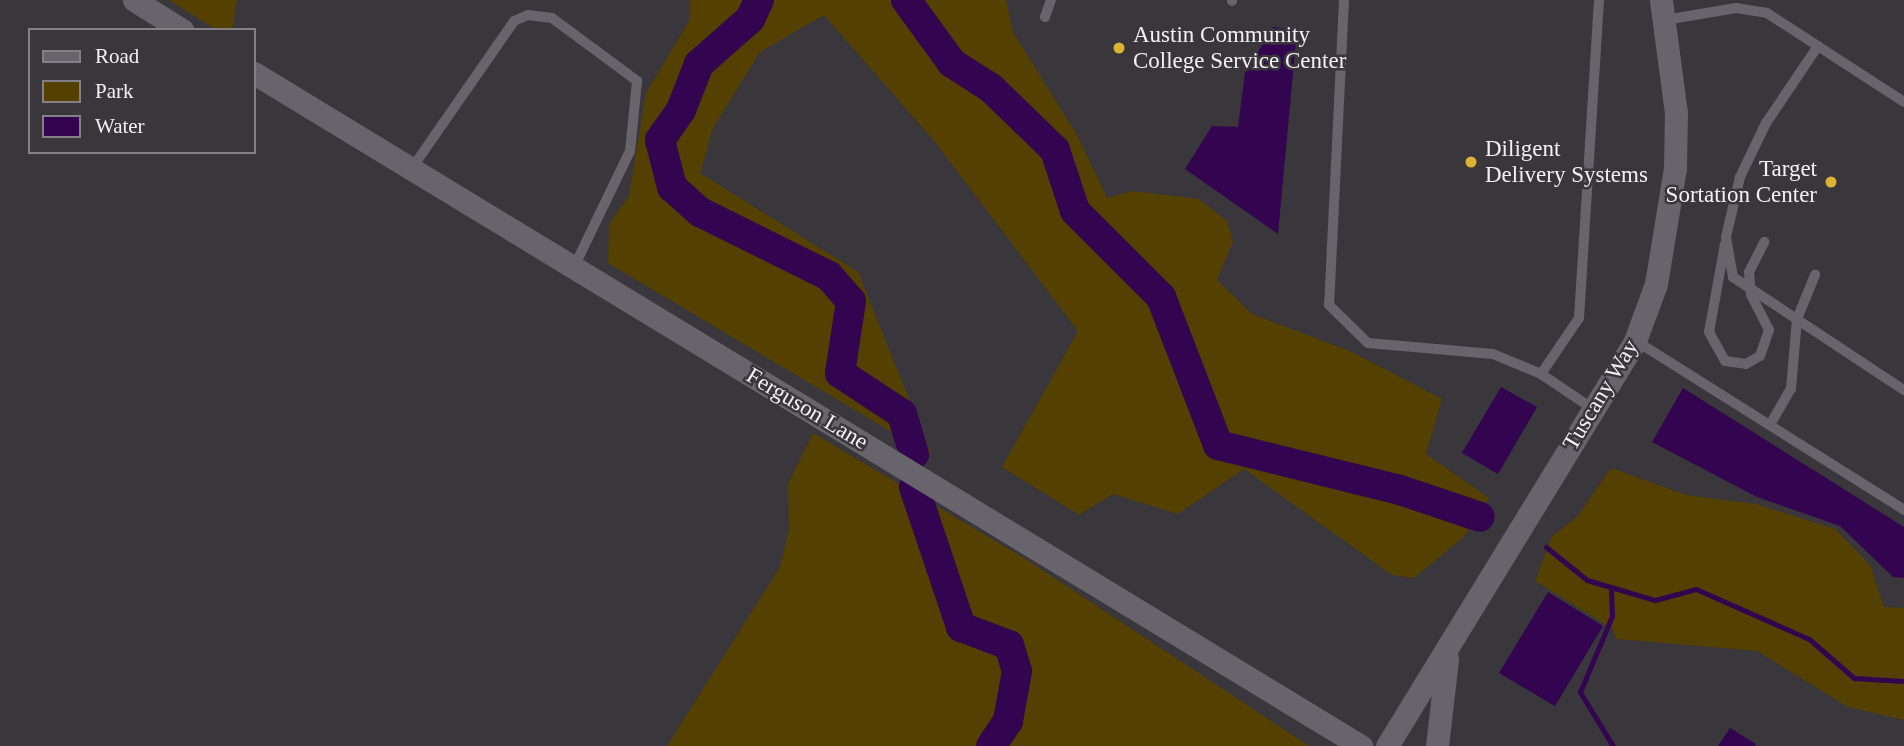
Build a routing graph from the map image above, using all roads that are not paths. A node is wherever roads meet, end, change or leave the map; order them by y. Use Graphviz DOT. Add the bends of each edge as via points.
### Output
graph roads {
  1 [pos="134,0"];
  2 [pos="1051,0"];
  3 [pos="1345,0"];
  4 [pos="1599,0"];
  5 [pos="1663,10"];
  6 [pos="1045,17"];
  7 [pos="180,28"];
  8 [pos="1818,46"];
  9 [pos="256,74"];
  10 [pos="1904,102"];
  11 [pos="411,169"];
  12 [pos="1726,237"];
  13 [pos="1764,242"];
  14 [pos="573,267"];
  15 [pos="1815,275"];
  16 [pos="1750,288"];
  17 [pos="1797,319"];
  18 [pos="1635,341"];
  19 [pos="1541,374"];
  20 [pos="1904,390"];
  21 [pos="1594,409"];
  22 [pos="1771,423"];
  23 [pos="1904,510"];
  24 [pos="1451,643"];
  25 [pos="1361,746"];
  26 [pos="1387,746"];
  27 [pos="1437,746"];
  1 -- 7 [label="street"];
  2 -- 6 [label="lane"];
  3 -- 19 [label="lane" via="1329,304 1368,343 1493,354"];
  4 -- 19 [label="lane" via="1579,318"];
  5 -- 8 [label="lane" via="1736,8 1767,13"];
  5 -- 18 [label="street, Tuscany Way" via="1676,113 1674,181 1656,284"];
  8 -- 10 [label="lane"];
  8 -- 12 [label="lane" via="1766,123 1740,177"];
  9 -- 11 [label="street, Ferguson Lane"];
  11 -- 14 [label="street, Ferguson Lane"];
  11 -- 14 [label="lane" via="514,21 528,15 552,18 636,81 630,151"];
  12 -- 16 [label="lane" via="1733,277"];
  12 -- 16 [label="lane" via="1709,332 1725,360 1746,364 1760,356 1769,330"];
  13 -- 16 [label="lane" via="1749,271"];
  14 -- 25 [label="street, Ferguson Lane"];
  15 -- 17 [label="lane"];
  16 -- 17 [label="lane"];
  17 -- 20 [label="lane"];
  17 -- 22 [label="lane" via="1791,389"];
  18 -- 21 [label="street, Tuscany Way"];
  18 -- 22 [label="lane"];
  19 -- 21 [label="lane"];
  21 -- 24 [label="street, Tuscany Way"];
  22 -- 23 [label="lane"];
  24 -- 26 [label="street, Tuscany Way"];
  24 -- 27 [label="street"];
}
